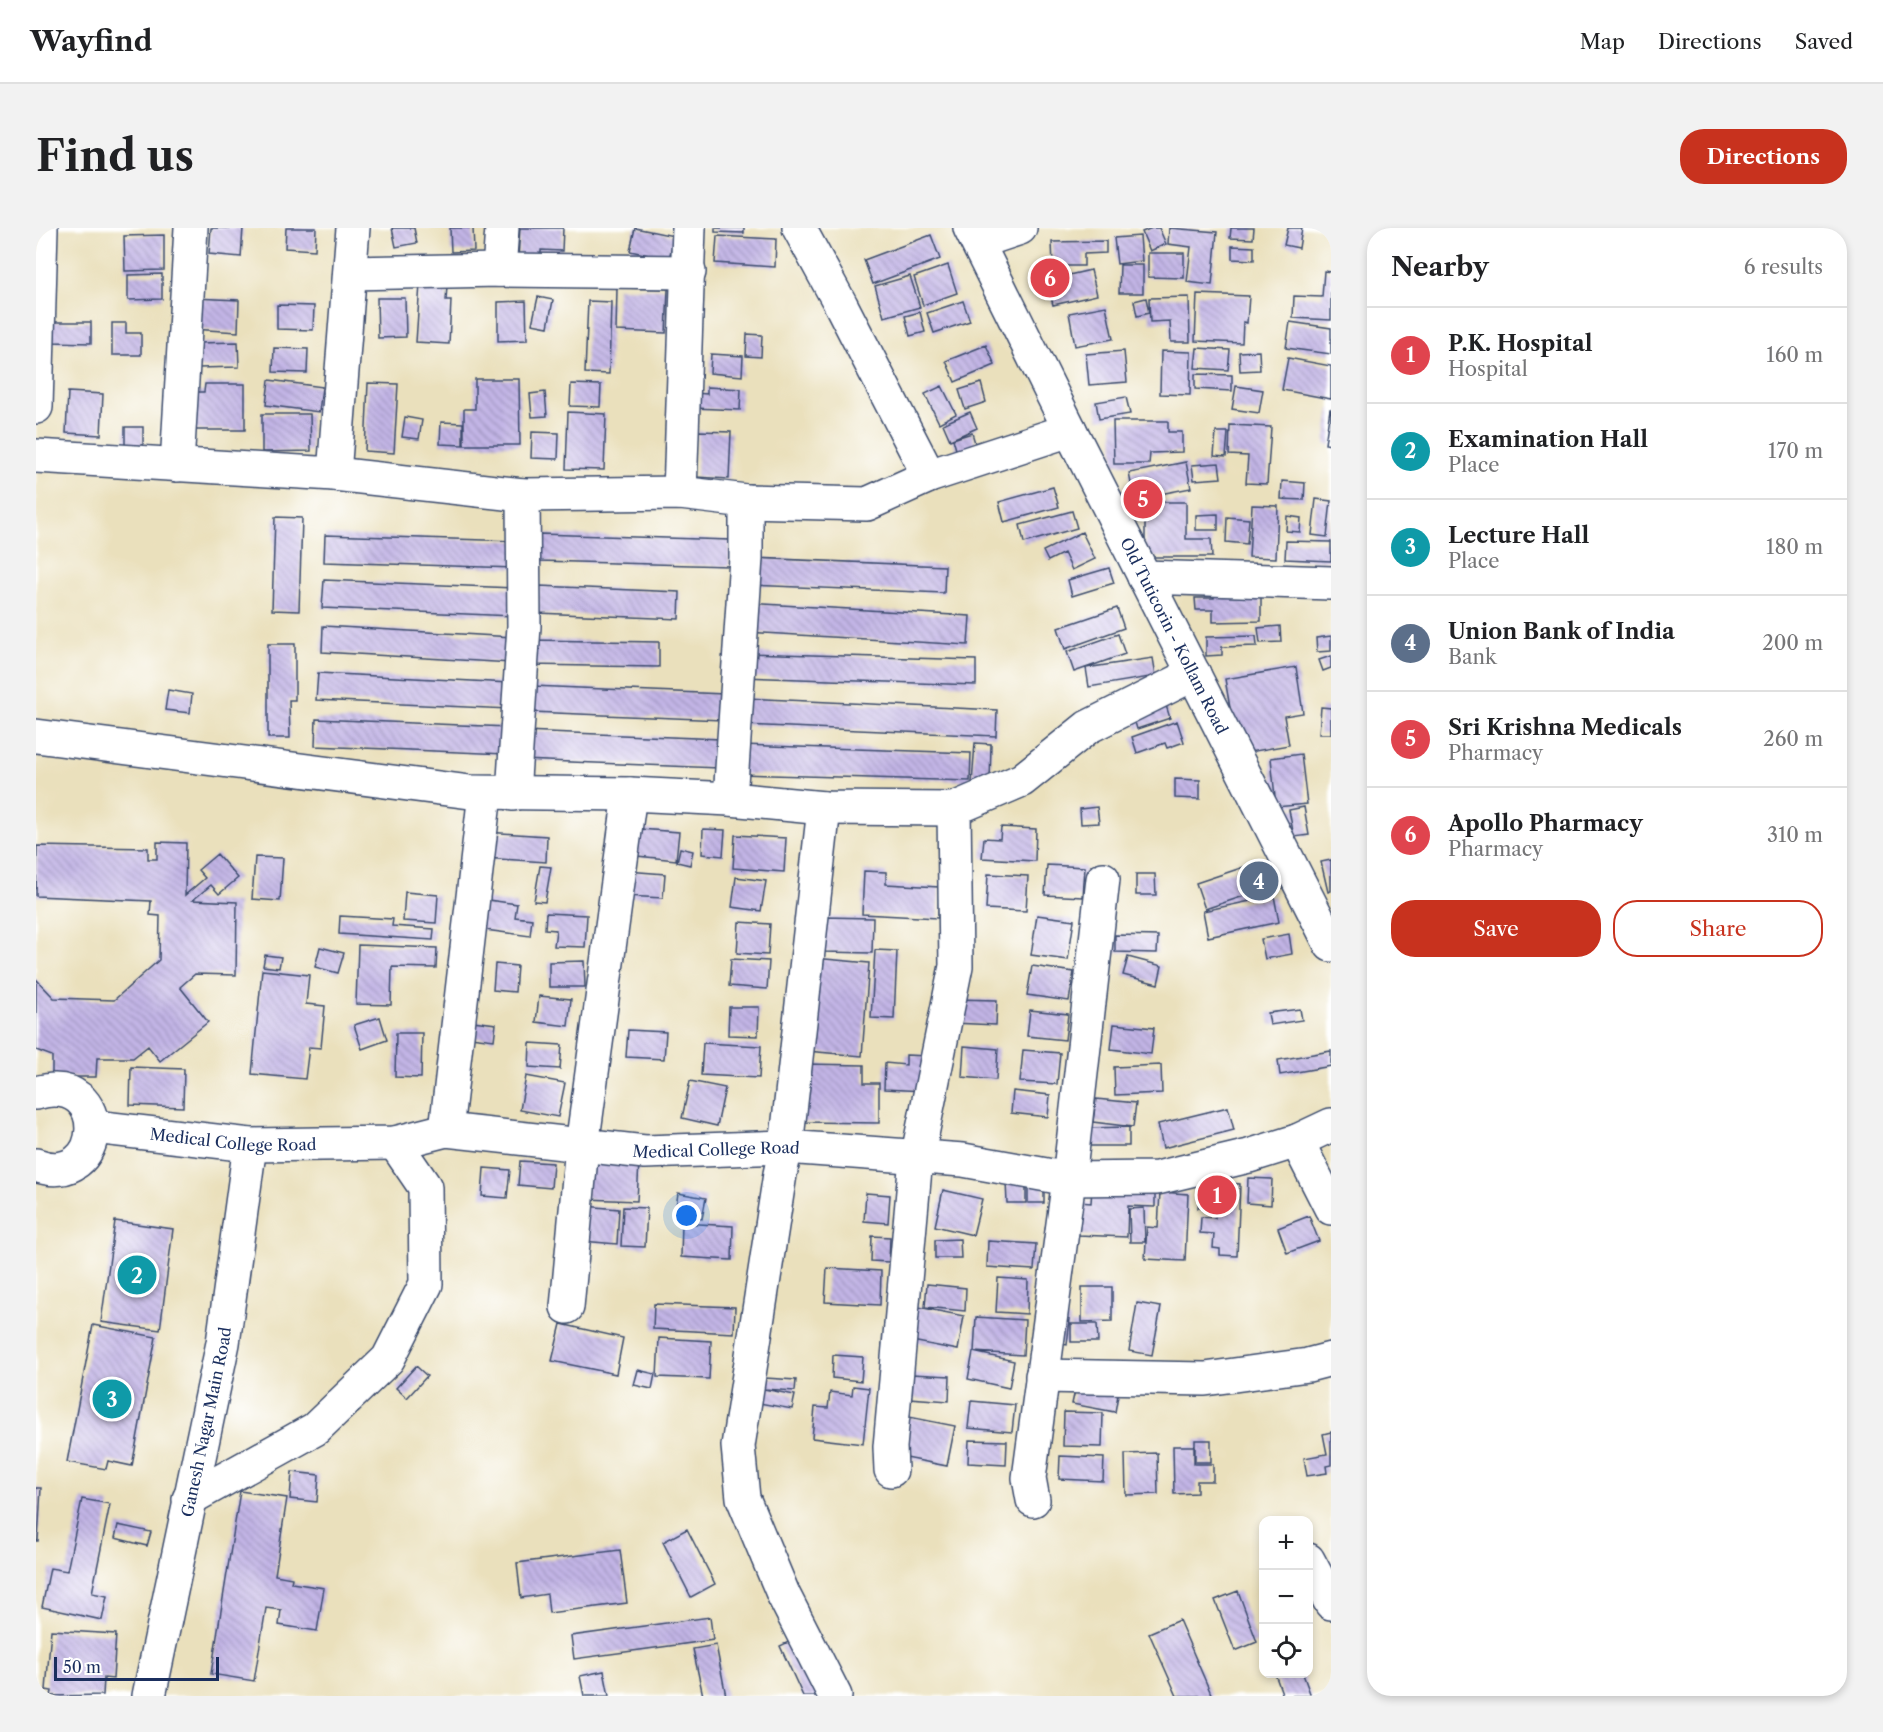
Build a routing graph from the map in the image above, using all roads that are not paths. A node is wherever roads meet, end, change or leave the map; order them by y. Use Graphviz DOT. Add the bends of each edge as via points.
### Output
graph roads {
  1 [pos="41,228"];
  2 [pos="191,228"];
  3 [pos="353,228"];
  4 [pos="502,228"];
  5 [pos="689,228"];
  6 [pos="799,228"];
  7 [pos="1020,228"];
  8 [pos="974,235"];
  9 [pos="498,270"];
  10 [pos="689,272"];
  11 [pos="350,273"];
  12 [pos="36,407"];
  13 [pos="1070,430"];
  14 [pos="36,456"];
  15 [pos="177,465"];
  16 [pos="334,474"];
  17 [pos="929,476"];
  18 [pos="680,493"];
  19 [pos="523,495"];
  20 [pos="746,501"];
  21 [pos="1144,577"];
  22 [pos="1331,583"];
  23 [pos="1194,674"];
  24 [pos="36,736"];
  25 [pos="499,794"];
  26 [pos="630,794"];
  27 [pos="730,799"];
  28 [pos="824,808"];
  29 [pos="954,808"];
  30 [pos="1104,879"];
  31 [pos="1331,945"];
  32 [pos="36,1093"];
  33 [pos="1331,1125"];
  34 [pos="94,1127"];
  35 [pos="446,1130"];
  36 [pos="1297,1141"];
  37 [pos="395,1143"];
  38 [pos="250,1145"];
  39 [pos="582,1146"];
  40 [pos="786,1147"];
  41 [pos="917,1156"];
  42 [pos="36,1165"];
  43 [pos="1070,1179"];
  44 [pos="1331,1208"];
  45 [pos="567,1307"];
  46 [pos="1331,1359"];
  47 [pos="1042,1376"];
  48 [pos="891,1470"];
  49 [pos="189,1498"];
  50 [pos="1033,1500"];
  51 [pos="1313,1569"];
  52 [pos="1331,1603"];
  53 [pos="149,1696"];
  54 [pos="835,1696"];
  1 -- 12 [label="street"];
  2 -- 15 [label="street"];
  3 -- 11 [label="street"];
  4 -- 9 [label="street"];
  5 -- 10 [label="street"];
  6 -- 17 [label="street"];
  7 -- 8 [label="street"];
  8 -- 13 [label="street, Old Tuticorin - Kollam Road"];
  9 -- 10 [label="street"];
  9 -- 11 [label="street"];
  10 -- 18 [label="street"];
  11 -- 16 [label="street"];
  13 -- 17 [label="street"];
  13 -- 21 [label="street, Old Tuticorin - Kollam Road"];
  14 -- 15 [label="street"];
  15 -- 16 [label="street"];
  16 -- 19 [label="street"];
  17 -- 20 [label="street" via="867,504"];
  18 -- 19 [label="street"];
  18 -- 20 [label="street"];
  19 -- 25 [label="street" via="524,626"];
  20 -- 27 [label="street" via="746,558"];
  21 -- 22 [label="street"];
  21 -- 23 [label="street, Old Tuticorin - Kollam Road"];
  23 -- 29 [label="street" via="1088,727 1022,780"];
  23 -- 31 [label="street, Old Tuticorin - Kollam Road"];
  24 -- 25 [label="street"];
  25 -- 26 [label="street"];
  25 -- 35 [label="street"];
  26 -- 27 [label="street"];
  26 -- 39 [label="street"];
  27 -- 28 [label="street"];
  28 -- 29 [label="street"];
  28 -- 40 [label="street"];
  29 -- 41 [label="street" via="956,966"];
  30 -- 43 [label="street"];
  32 -- 34 [label="street" via="58,1089 69,1093 86,1107"];
  33 -- 36 [label="street, Medical College Road"];
  34 -- 38 [label="street, Medical College Road"];
  34 -- 42 [label="street" via="87,1150 70,1165 48,1169"];
  35 -- 37 [label="street, Medical College Road"];
  35 -- 39 [label="street, Medical College Road"];
  36 -- 43 [label="street, Medical College Road" via="1157,1178"];
  36 -- 44 [label="street"];
  37 -- 38 [label="street, Medical College Road"];
  37 -- 49 [label="street" via="425,1186 426,1284 388,1359 315,1429"];
  38 -- 49 [label="street, Ganesh Nagar Main Road" via="223,1342"];
  39 -- 40 [label="street, Medical College Road" via="645,1152"];
  39 -- 45 [label="street"];
  40 -- 41 [label="street, Medical College Road"];
  40 -- 54 [label="street" via="738,1446 743,1498 784,1596"];
  41 -- 43 [label="street, Medical College Road"];
  41 -- 48 [label="street"];
  43 -- 47 [label="street"];
  46 -- 47 [label="street" via="1205,1378"];
  47 -- 50 [label="street" via="1029,1478"];
  49 -- 53 [label="street, Ganesh Nagar Main Road"];
  51 -- 52 [label="street"];
}
